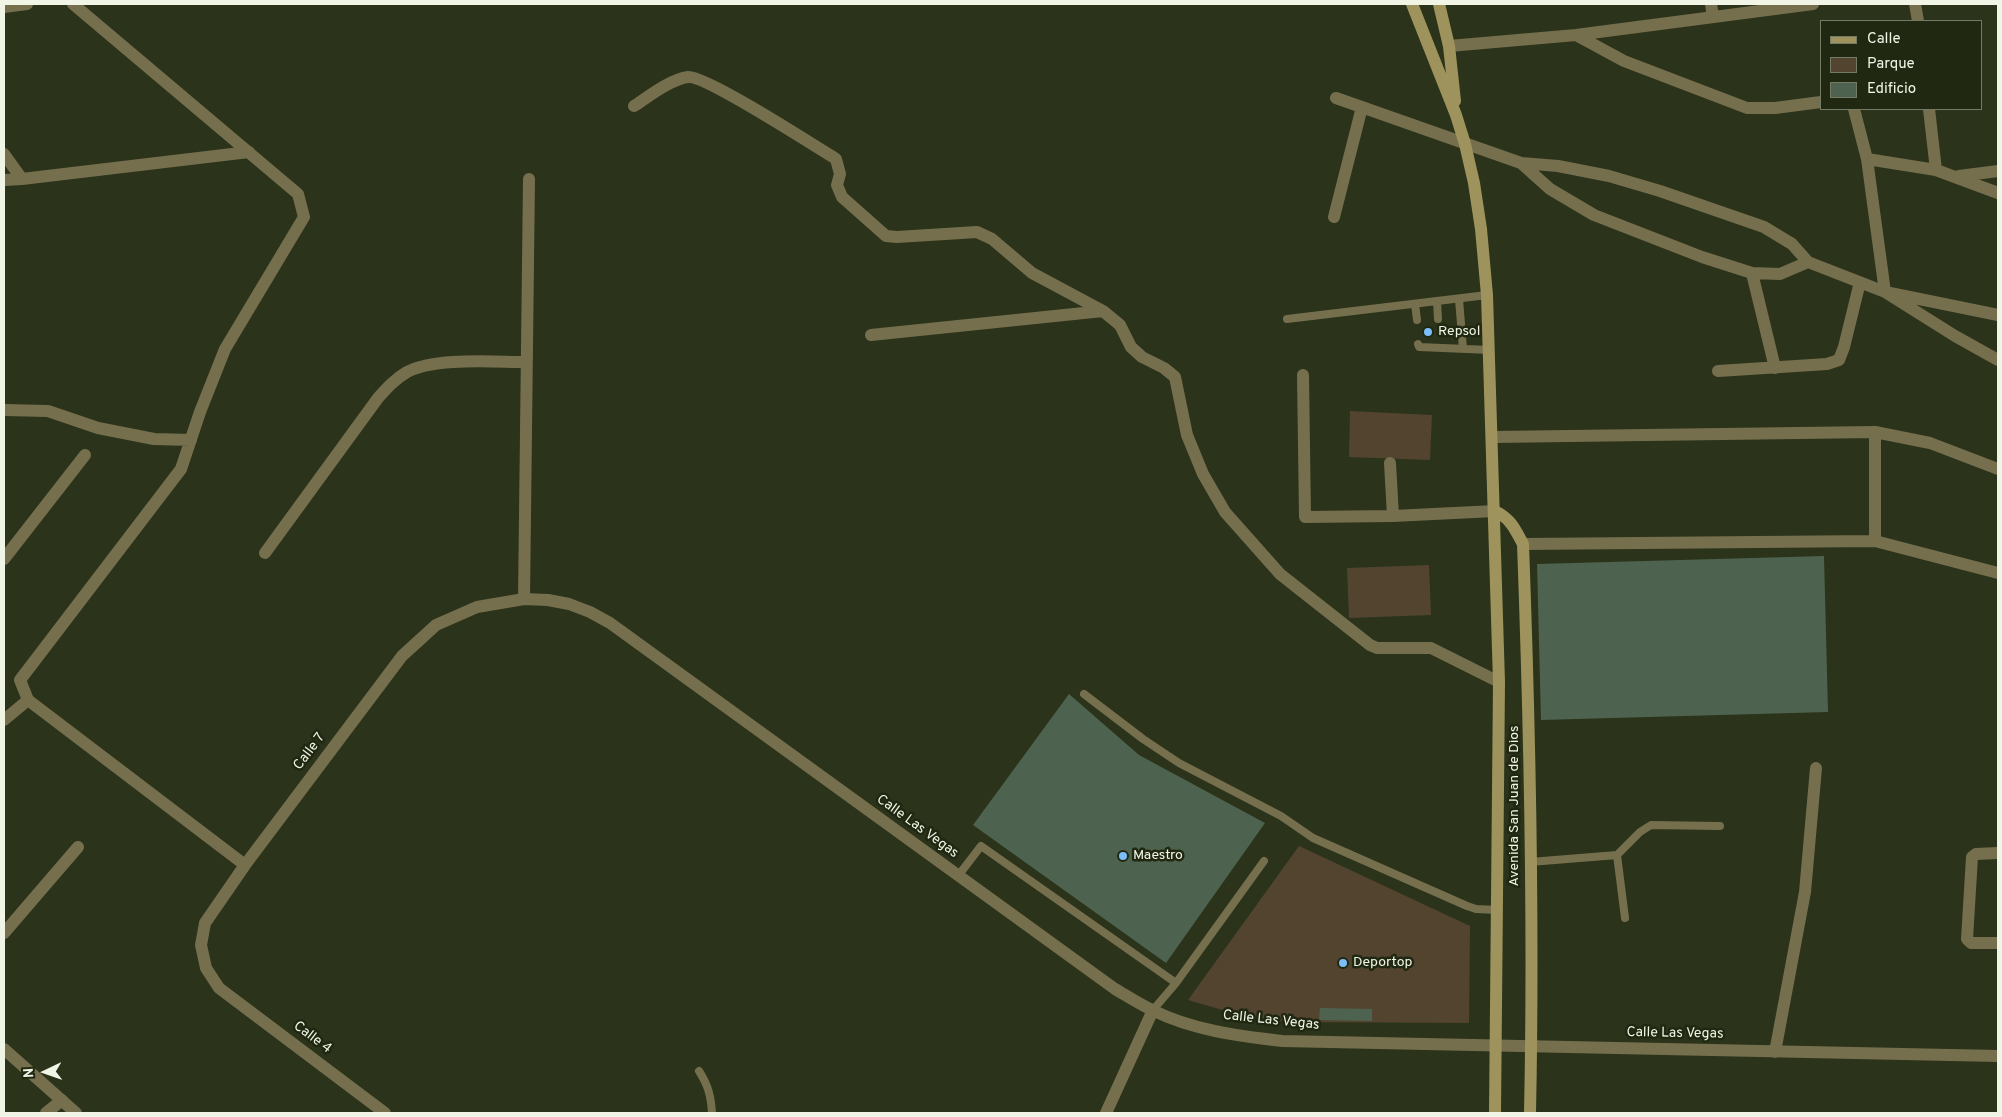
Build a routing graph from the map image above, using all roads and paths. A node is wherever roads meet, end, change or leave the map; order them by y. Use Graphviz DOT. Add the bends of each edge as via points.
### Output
graph roads {
  1 [pos="27,4"];
  2 [pos="73,4"];
  3 [pos="1412,4"];
  4 [pos="1440,4"];
  5 [pos="1711,4"];
  6 [pos="1813,4"];
  7 [pos="1915,4"];
  8 [pos="4,7"];
  9 [pos="1713,17"];
  10 [pos="1918,20"];
  11 [pos="1576,35"];
  12 [pos="1448,46"];
  13 [pos="1336,98"];
  14 [pos="1820,102"];
  15 [pos="634,106"];
  16 [pos="1362,107"];
  17 [pos="1854,110"];
  18 [pos="1929,110"];
  19 [pos="1456,116"];
  20 [pos="1465,144"];
  21 [pos="249,152"];
  22 [pos="4,154"];
  23 [pos="1867,160"];
  24 [pos="1521,163"];
  25 [pos="1936,170"];
  26 [pos="1998,171"];
  27 [pos="1956,177"];
  28 [pos="22,179"];
  29 [pos="529,179"];
  30 [pos="4,180"];
  31 [pos="1998,193"];
  32 [pos="1334,218"];
  33 [pos="1808,262"];
  34 [pos="1752,273"];
  35 [pos="1860,282"];
  36 [pos="1886,292"];
  37 [pos="1487,295"];
  38 [pos="1459,299"];
  39 [pos="1437,301"];
  40 [pos="1415,304"];
  41 [pos="1103,311"];
  42 [pos="1998,314"];
  43 [pos="1287,319"];
  44 [pos="1438,319"];
  45 [pos="1417,320"];
  46 [pos="871,334"];
  47 [pos="1418,344"];
  48 [pos="1463,349"];
  49 [pos="1490,350"];
  50 [pos="1998,360"];
  51 [pos="526,362"];
  52 [pos="1775,368"];
  53 [pos="1718,371"];
  54 [pos="1304,375"];
  55 [pos="4,410"];
  56 [pos="1875,432"];
  57 [pos="1493,437"];
  58 [pos="191,440"];
  59 [pos="85,455"];
  60 [pos="1390,462"];
  61 [pos="1998,469"];
  62 [pos="1495,511"];
  63 [pos="1393,516"];
  64 [pos="1875,541"];
  65 [pos="1523,544"];
  66 [pos="265,553"];
  67 [pos="4,558"];
  68 [pos="1998,573"];
  69 [pos="524,599"];
  70 [pos="1499,682"];
  71 [pos="1084,694"];
  72 [pos="28,700"];
  73 [pos="5,715"];
  74 [pos="1816,768"];
  75 [pos="1720,826"];
  76 [pos="78,847"];
  77 [pos="1998,853"];
  78 [pos="1617,855"];
  79 [pos="1264,861"];
  80 [pos="1530,862"];
  81 [pos="245,865"];
  82 [pos="958,876"];
  83 [pos="1497,910"];
  84 [pos="1625,918"];
  85 [pos="4,933"];
  86 [pos="1998,943"];
  87 [pos="1176,983"];
  88 [pos="219,988"];
  89 [pos="1153,1010"];
  90 [pos="1497,1046"];
  91 [pos="1531,1046"];
  92 [pos="4,1049"];
  93 [pos="1775,1052"];
  94 [pos="1998,1056"];
  95 [pos="698,1071"];
  96 [pos="62,1100"];
  97 [pos="46,1113"];
  98 [pos="76,1113"];
  99 [pos="385,1113"];
  100 [pos="712,1113"];
  101 [pos="1106,1113"];
  102 [pos="1495,1113"];
  103 [pos="1530,1113"];
  1 -- 8 [label="street"];
  2 -- 21 [label="street"];
  3 -- 19 [label="main road, Avenida San Juan de Dios"];
  4 -- 12 [label="main road, Avenida San Juan de Dios"];
  5 -- 9 [label="street"];
  6 -- 9 [label="street"];
  7 -- 10 [label="street"];
  9 -- 11 [label="street"];
  11 -- 12 [label="street"];
  11 -- 14 [label="street" via="1624,60 1747,108"];
  12 -- 19 [label="main road, Avenida San Juan de Dios"];
  13 -- 16 [label="street"];
  15 -- 41 [label="street" via="679,79 694,77 762,113 836,159 840,174 837,185 842,197 886,236 977,232 992,239 1032,273"];
  16 -- 20 [label="street"];
  16 -- 32 [label="street"];
  17 -- 23 [label="street"];
  18 -- 25 [label="street"];
  19 -- 20 [label="main road, Avenida San Juan de Dios"];
  20 -- 24 [label="street"];
  20 -- 37 [label="main road, Avenida San Juan de Dios" via="1481,229"];
  21 -- 28 [label="street"];
  21 -- 58 [label="street" via="298,194 304,217 225,349"];
  22 -- 28 [label="street"];
  23 -- 25 [label="street"];
  23 -- 36 [label="street"];
  24 -- 33 [label="street" via="1609,176 1764,226 1792,244"];
  24 -- 34 [label="street" via="1550,189 1594,215"];
  25 -- 27 [label="street"];
  26 -- 27 [label="street"];
  27 -- 31 [label="street"];
  28 -- 30 [label="street"];
  29 -- 51 [label="street"];
  33 -- 34 [label="street" via="1780,274"];
  33 -- 35 [label="street"];
  34 -- 52 [label="street"];
  35 -- 36 [label="street"];
  35 -- 52 [label="street" via="1839,360"];
  36 -- 42 [label="street"];
  36 -- 50 [label="street"];
  37 -- 38 [label="lane"];
  37 -- 49 [label="main road, Avenida San Juan de Dios"];
  38 -- 39 [label="lane"];
  38 -- 48 [label="lane"];
  39 -- 40 [label="lane"];
  39 -- 44 [label="lane"];
  40 -- 43 [label="lane"];
  40 -- 45 [label="lane"];
  41 -- 46 [label="street"];
  41 -- 70 [label="street" via="1120,325 1131,347 1175,377 1187,435 1203,474 1225,512 1280,574 1370,646 1431,648"];
  47 -- 48 [label="lane" via="1418,347"];
  48 -- 49 [label="lane"];
  49 -- 57 [label="main road, Avenida San Juan de Dios"];
  51 -- 66 [label="street" via="425,366 391,383"];
  51 -- 69 [label="street"];
  52 -- 53 [label="street"];
  54 -- 63 [label="street" via="1305,517"];
  55 -- 58 [label="street" via="48,411 108,430 154,439"];
  56 -- 57 [label="street"];
  56 -- 61 [label="street" via="1930,443"];
  56 -- 64 [label="street"];
  57 -- 62 [label="main road, Avenida San Juan de Dios"];
  58 -- 72 [label="street" via="181,469 20,680"];
  59 -- 67 [label="street"];
  60 -- 63 [label="street"];
  62 -- 63 [label="street"];
  62 -- 65 [label="main road, Avenida San Juan de Dios" via="1506,517"];
  62 -- 70 [label="main road, Avenida San Juan de Dios"];
  64 -- 65 [label="street"];
  64 -- 68 [label="street"];
  65 -- 80 [label="main road, Avenida San Juan de Dios" via="1530,718"];
  69 -- 81 [label="street, Calle 7" via="477,607 436,625 402,656"];
  69 -- 82 [label="street, Calle Las Vegas" via="569,604 610,623"];
  70 -- 83 [label="main road, Avenida San Juan de Dios"];
  71 -- 83 [label="lane" via="1179,763 1281,816 1313,838 1467,906"];
  72 -- 73 [label="street"];
  72 -- 81 [label="street"];
  74 -- 93 [label="street" via="1805,892"];
  75 -- 78 [label="lane" via="1651,825"];
  76 -- 85 [label="street"];
  77 -- 86 [label="street" via="1976,854 1972,858 1966,939 1971,943"];
  78 -- 80 [label="lane"];
  78 -- 84 [label="lane"];
  79 -- 87 [label="lane"];
  80 -- 91 [label="main road, Avenida San Juan de Dios"];
  81 -- 88 [label="street, Calle 7" via="205,923 200,945 206,968"];
  82 -- 87 [label="lane" via="981,846"];
  82 -- 89 [label="street, Calle Las Vegas" via="1115,989"];
  83 -- 90 [label="main road, Avenida San Juan de Dios"];
  87 -- 89 [label="lane"];
  88 -- 99 [label="street, Calle 4"];
  89 -- 90 [label="street, Calle Las Vegas" via="1201,1028 1274,1040"];
  89 -- 101 [label="street"];
  90 -- 91 [label="street, Calle Las Vegas"];
  90 -- 102 [label="main road, Avenida San Juan de Dios"];
  91 -- 93 [label="street, Calle Las Vegas"];
  91 -- 103 [label="main road, Avenida San Juan de Dios"];
  92 -- 96 [label="street"];
  93 -- 94 [label="street, Calle Las Vegas"];
  95 -- 100 [label="lane" via="711,1095"];
  96 -- 97 [label="street"];
  96 -- 98 [label="street"];
}
